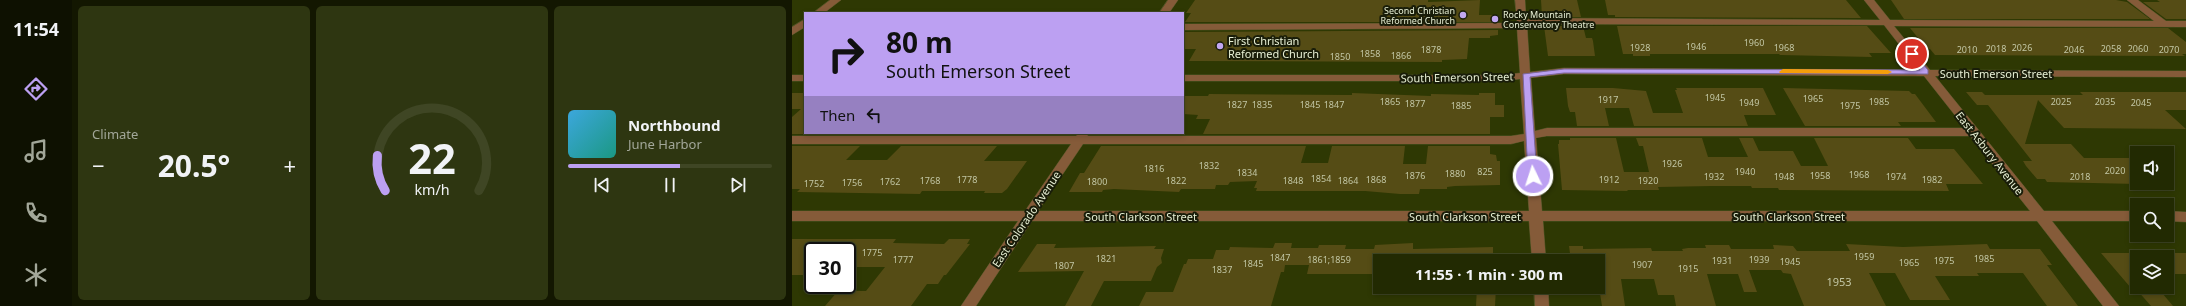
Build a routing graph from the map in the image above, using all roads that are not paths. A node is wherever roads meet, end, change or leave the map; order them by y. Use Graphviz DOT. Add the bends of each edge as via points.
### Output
graph roads {
  1 [pos="836,0"];
  2 [pos="1173,0"];
  3 [pos="1520,0"];
  4 [pos="1869,0"];
  5 [pos="2132,0"];
  6 [pos="819,12"];
  7 [pos="1165,12"];
  8 [pos="1887,23"];
  9 [pos="1522,24"];
  10 [pos="2164,24"];
  11 [pos="2186,24"];
  12 [pos="801,25"];
  13 [pos="1184,27"];
  14 [pos="792,32"];
  15 [pos="1926,72"];
  16 [pos="2186,74"];
  17 [pos="1526,75"];
  18 [pos="792,78"];
  19 [pos="804,78"];
  20 [pos="1184,78"];
  21 [pos="1972,132"];
  22 [pos="1530,135"];
  23 [pos="1082,136"];
  24 [pos="792,140"];
  25 [pos="792,216"];
  26 [pos="1028,216"];
  27 [pos="1536,216"];
  28 [pos="2039,216"];
  29 [pos="2130,216"];
  30 [pos="2174,216"];
  31 [pos="2186,216"];
  32 [pos="1539,254"];
  33 [pos="1541,294"];
  34 [pos="968,306"];
  35 [pos="1542,306"];
  36 [pos="2112,306"];
  1 -- 6 [label="street"];
  2 -- 7 [label="street"];
  3 -- 9 [label="street"];
  4 -- 8 [label="street, East Asbury Avenue"];
  5 -- 10 [label="street"];
  8 -- 9 [label="street" via="1532,21"];
  8 -- 10 [label="street"];
  8 -- 15 [label="street, East Asbury Avenue"];
  9 -- 13 [label="street"];
  9 -- 17 [label="street"];
  10 -- 11 [label="street"];
  12 -- 14 [label="street"];
  15 -- 16 [label="street, South Emerson Street"];
  15 -- 17 [label="street, South Emerson Street" via="1564,71"];
  15 -- 21 [label="street, East Asbury Avenue"];
  17 -- 20 [label="street, South Emerson Street" via="1503,78"];
  17 -- 22 [label="street"];
  18 -- 19 [label="street"];
  21 -- 22 [label="street" via="1547,132"];
  21 -- 28 [label="street, East Asbury Avenue"];
  22 -- 23 [label="street" via="1511,140"];
  22 -- 27 [label="street"];
  23 -- 24 [label="street"];
  23 -- 26 [label="street, East Colorado Avenue"];
  25 -- 26 [label="street, South Clarkson Street"];
  26 -- 27 [label="street, South Clarkson Street"];
  26 -- 34 [label="street, East Colorado Avenue"];
  27 -- 28 [label="street, South Clarkson Street"];
  27 -- 32 [label="street"];
  28 -- 29 [label="street, South Clarkson Street"];
  28 -- 36 [label="street, East Asbury Avenue"];
  30 -- 31 [label="street"];
  33 -- 35 [label="street"];
}
